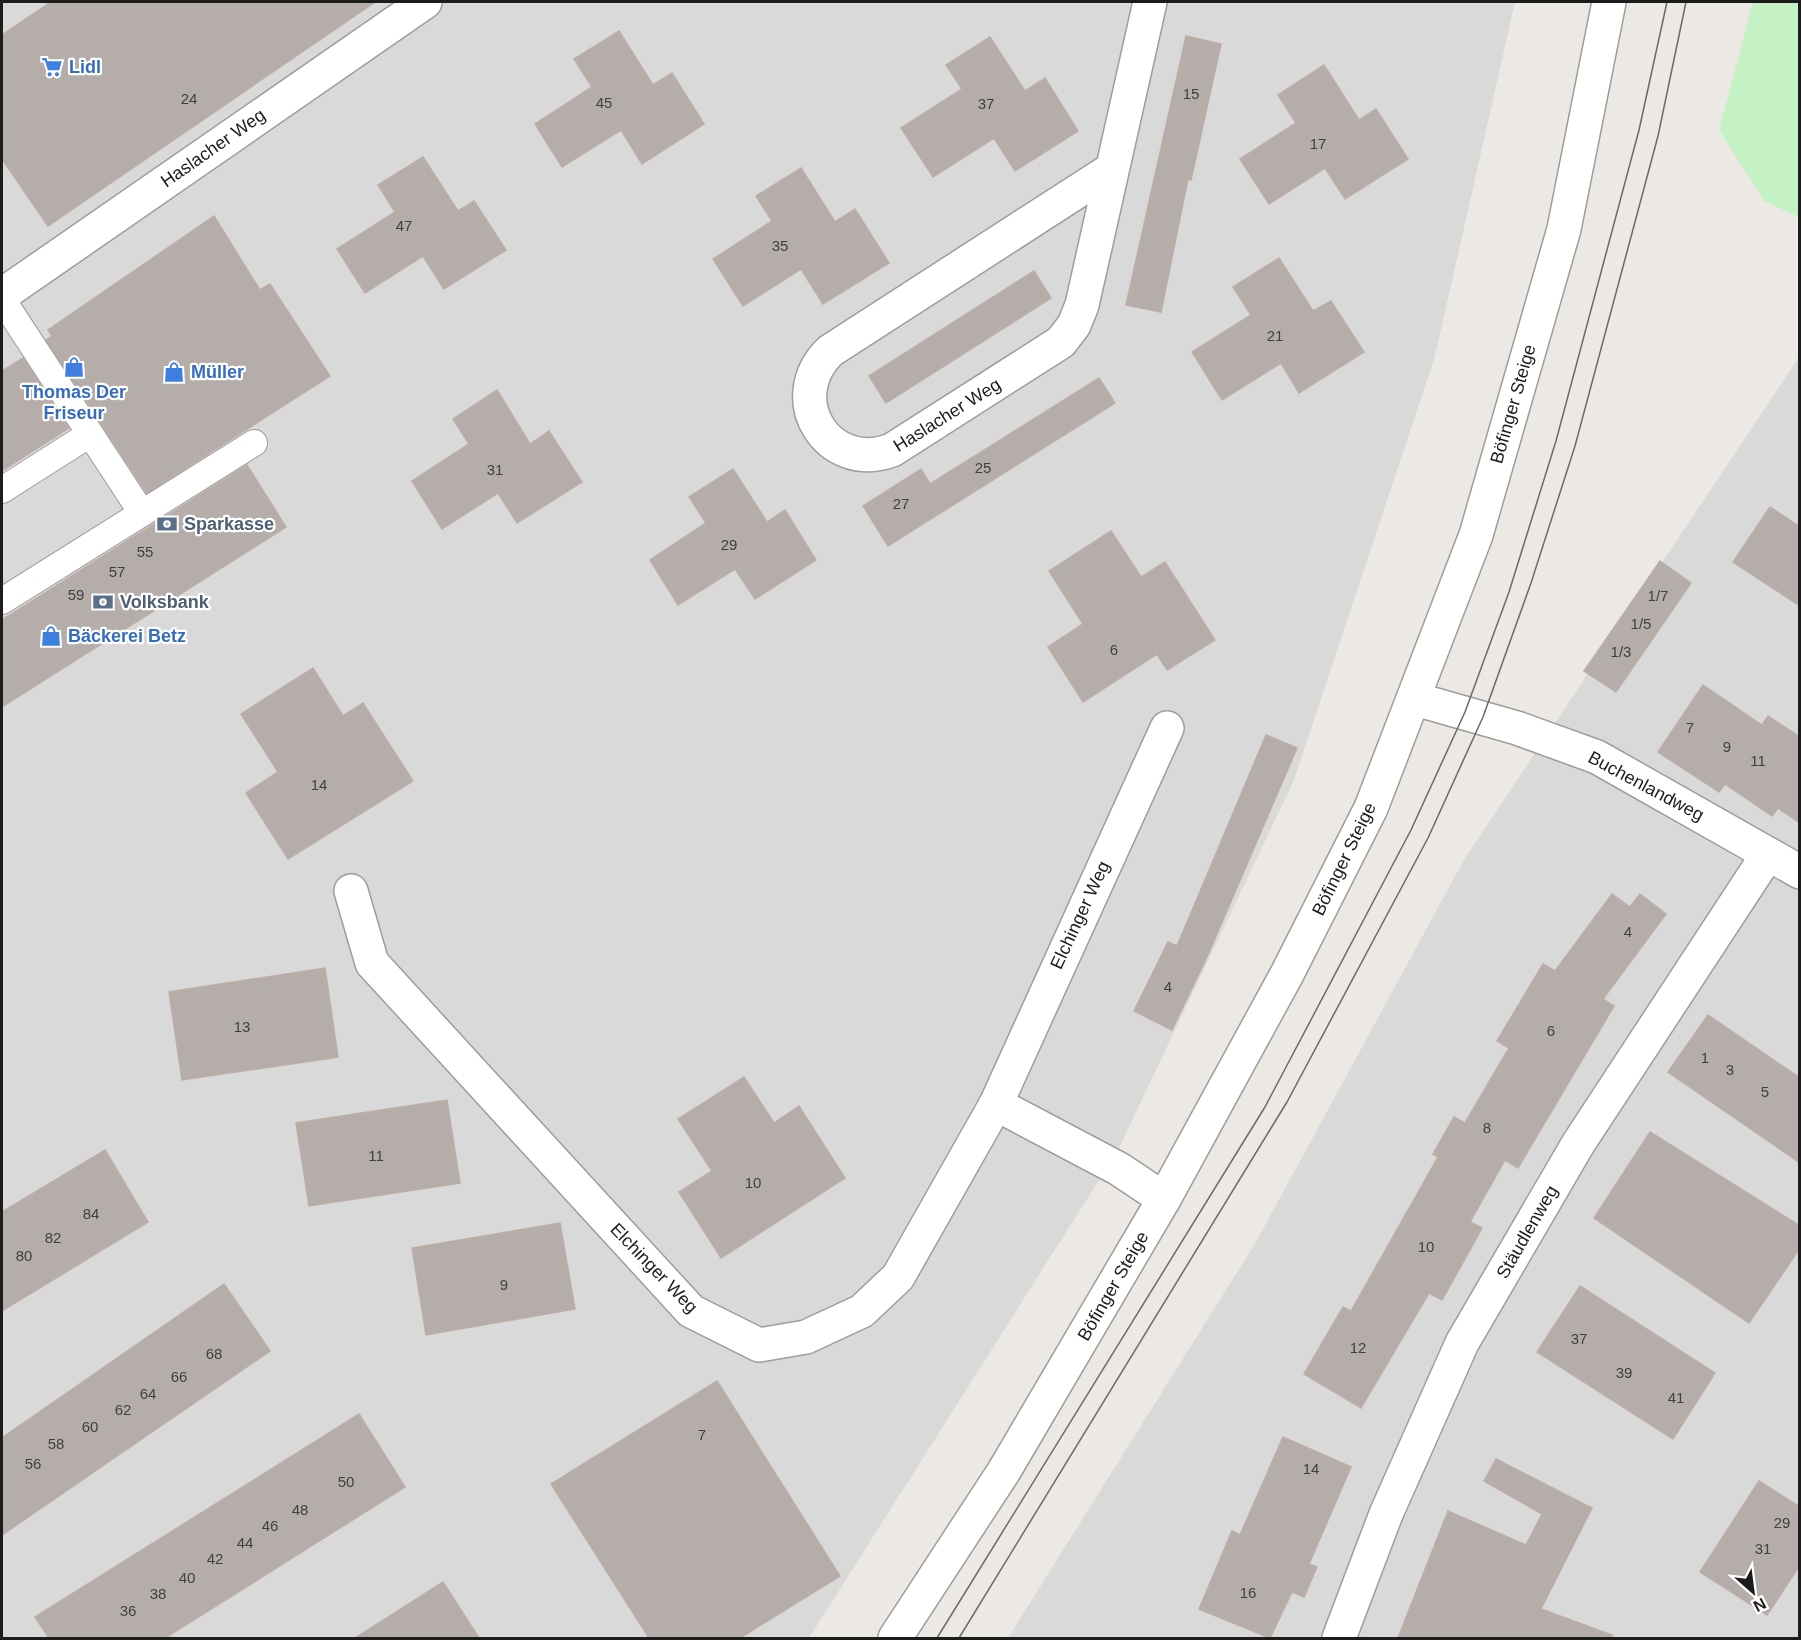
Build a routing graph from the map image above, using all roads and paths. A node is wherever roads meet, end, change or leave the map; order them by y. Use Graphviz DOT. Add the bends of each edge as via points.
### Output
graph roads {
  1 [pos="425,2"];
  2 [pos="1150,2"];
  3 [pos="1609,2"];
  4 [pos="1112,169"];
  5 [pos="2,295"];
  6 [pos="2,299"];
  7 [pos="90,434"];
  8 [pos="254,443"];
  9 [pos="2,490"];
  10 [pos="142,513"];
  11 [pos="2,600"];
  12 [pos="1415,699"];
  13 [pos="1167,728"];
  14 [pos="1768,854"];
  15 [pos="1800,872"];
  16 [pos="351,891"];
  17 [pos="996,1104"];
  18 [pos="1164,1199"];
  19 [pos="895,1638"];
  20 [pos="1339,1638"];
  1 -- 5 [label="street, Haslacher Weg"];
  2 -- 4 [label="street, Haslacher Weg"];
  3 -- 12 [label="street, Böfinger Steige" via="1564,229 1476,535"];
  4 -- 4 [label="street, Haslacher Weg" via="830,351 818,365 809,392 811,411 824,436 856,454 892,450 1061,342 1074,325 1082,304"];
  6 -- 7 [label="street"];
  7 -- 9 [label="street"];
  7 -- 10 [label="street"];
  8 -- 10 [label="street"];
  10 -- 11 [label="street"];
  12 -- 14 [label="street, Buchenlandweg" via="1517,728 1597,757"];
  12 -- 18 [label="street, Böfinger Steige" via="1371,808 1287,974"];
  13 -- 17 [label="street, Elchinger Weg"];
  14 -- 15 [label="street, Buchenlandweg"];
  14 -- 20 [label="street, Stäudlenweg" via="1578,1144 1462,1343 1386,1514"];
  16 -- 17 [label="street, Elchinger Weg" via="372,963 691,1311 759,1345 806,1336 862,1311 898,1277"];
  17 -- 18 [label="street" via="1119,1169"];
  18 -- 19 [label="street, Böfinger Steige" via="1004,1471"];
}
